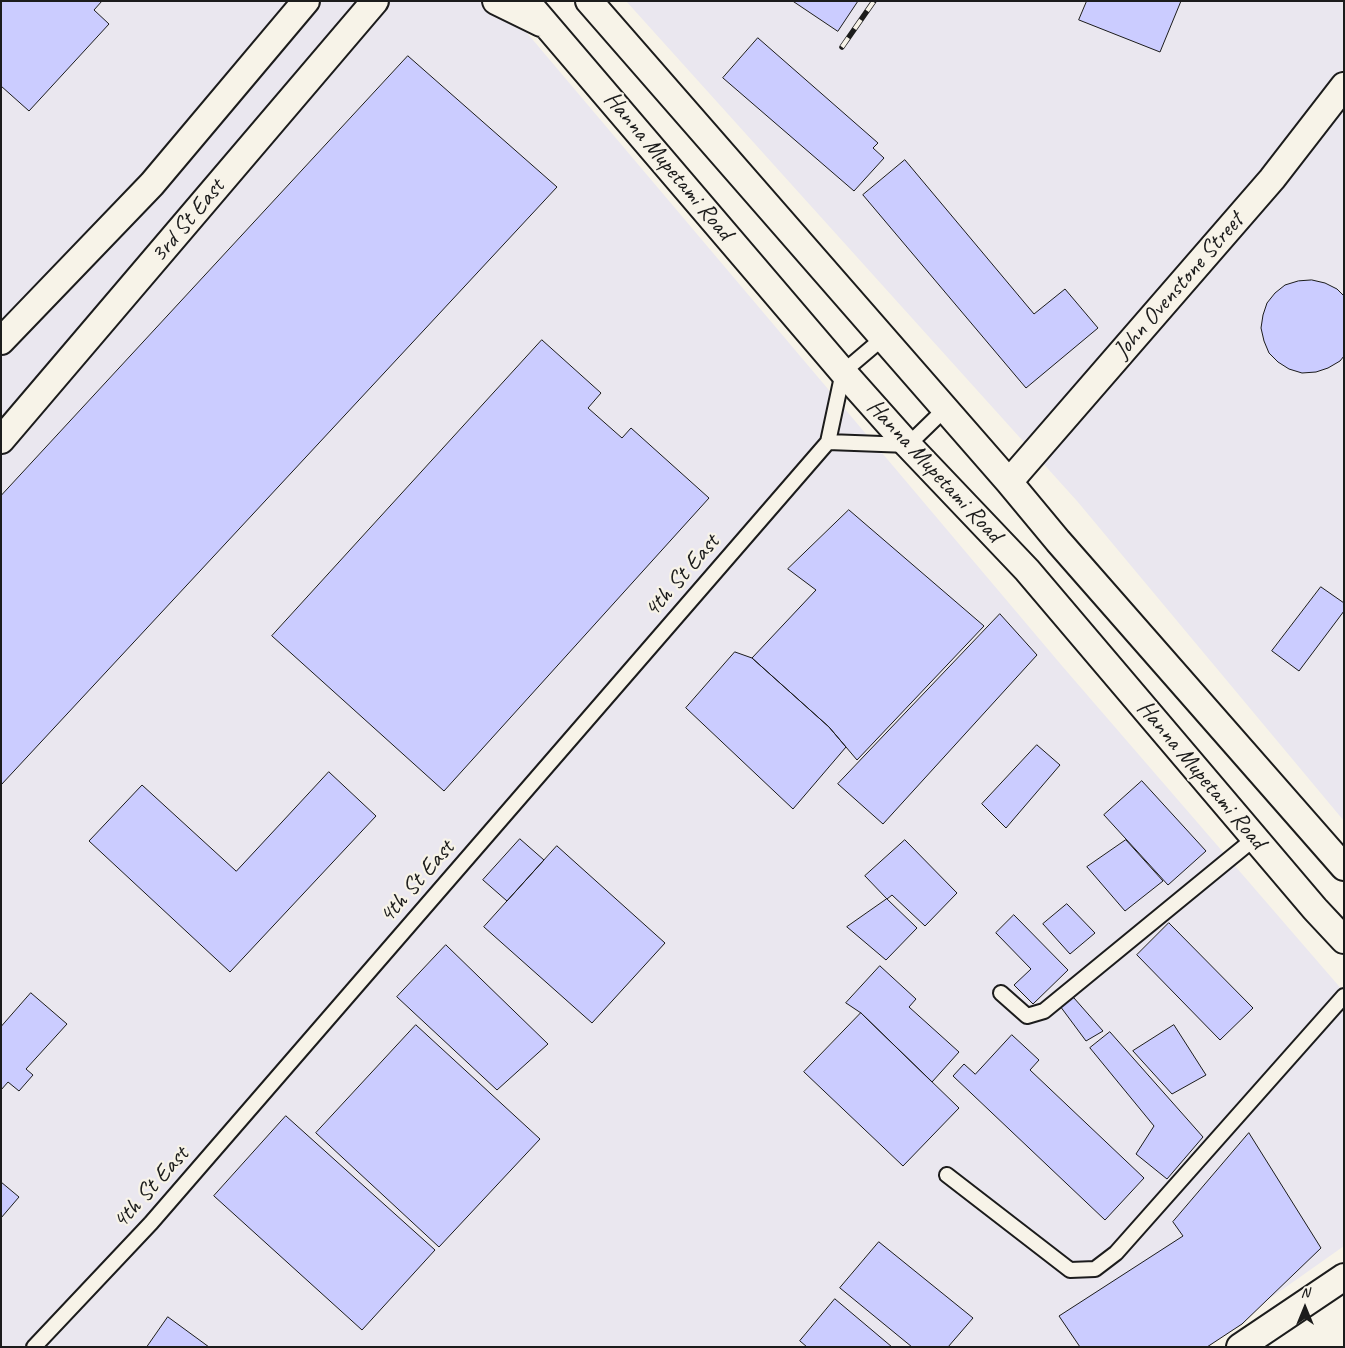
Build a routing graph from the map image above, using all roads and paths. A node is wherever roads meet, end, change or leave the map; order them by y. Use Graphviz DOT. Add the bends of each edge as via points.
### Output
graph roads {
  1 [pos="306,1"];
  2 [pos="496,1"];
  3 [pos="526,1"];
  4 [pos="589,1"];
  5 [pos="375,5"];
  6 [pos="548,27"];
  7 [pos="1344,86"];
  8 [pos="883,338"];
  9 [pos="1,341"];
  10 [pos="843,372"];
  11 [pos="945,409"];
  12 [pos="1,440"];
  13 [pos="828,442"];
  14 [pos="908,444"];
  15 [pos="1009,482"];
  16 [pos="1058,541"];
  17 [pos="1027,570"];
  18 [pos="1255,838"];
  19 [pos="1344,867"];
  20 [pos="1344,940"];
  21 [pos="1001,993"];
  22 [pos="1344,996"];
  23 [pos="947,1175"];
  24 [pos="1344,1277"];
  25 [pos="34,1347"];
  26 [pos="1240,1347"];
  1 -- 9 [label="street" via="152,184"];
  2 -- 6 [label="street"];
  3 -- 6 [label="street, Hanna Mupetami Road"];
  4 -- 8 [label="street, Hanna Mupetami Road"];
  5 -- 12 [label="street, 3rd St East"];
  6 -- 10 [label="street, Hanna Mupetami Road"];
  7 -- 15 [label="street, John Ovenstone Street" via="1272,179"];
  8 -- 10 [label="lane"];
  8 -- 11 [label="street, Hanna Mupetami Road"];
  10 -- 13 [label="lane, 4th St East"];
  10 -- 14 [label="street, Hanna Mupetami Road"];
  11 -- 14 [label="lane"];
  11 -- 15 [label="street, Hanna Mupetami Road"];
  13 -- 14 [label="lane"];
  13 -- 25 [label="lane, 4th St East" via="152,1223"];
  14 -- 17 [label="street, Hanna Mupetami Road"];
  15 -- 16 [label="street, Hanna Mupetami Road"];
  16 -- 17 [label="street"];
  16 -- 19 [label="street, Hanna Mupetami Road"];
  17 -- 18 [label="street, Hanna Mupetami Road"];
  18 -- 20 [label="street, Hanna Mupetami Road"];
  18 -- 21 [label="lane" via="1044,1011 1027,1016"];
  22 -- 23 [label="lane" via="1116,1253 1095,1269 1070,1270"];
  24 -- 26 [label="street"];
}
